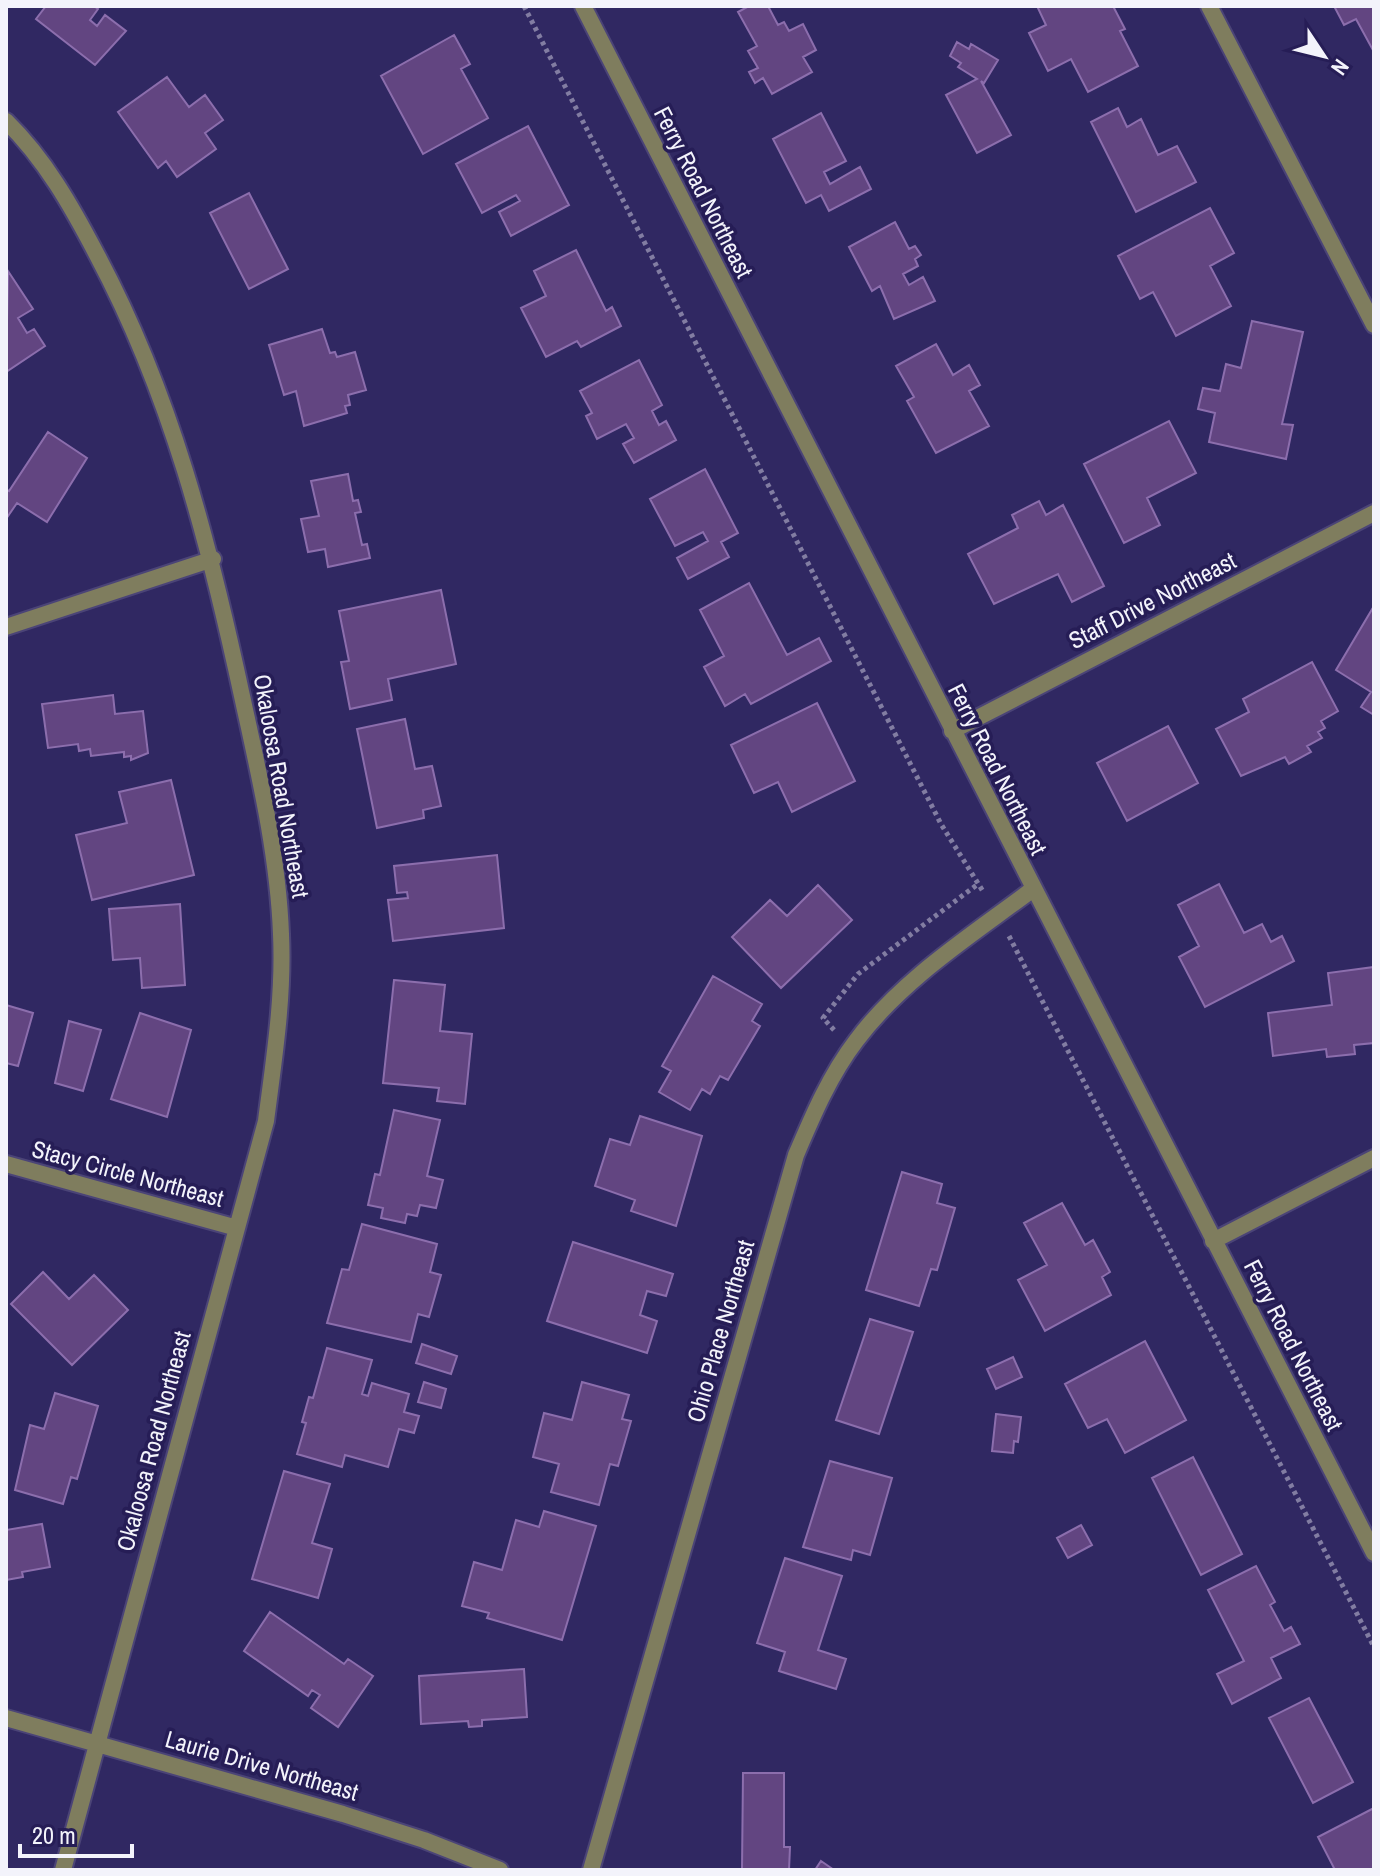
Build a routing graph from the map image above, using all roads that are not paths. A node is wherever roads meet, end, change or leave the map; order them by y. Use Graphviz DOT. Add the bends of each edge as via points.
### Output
graph roads {
  1 [pos="583,6"];
  2 [pos="1209,6"];
  3 [pos="6,121"];
  4 [pos="1374,325"];
  5 [pos="1374,513"];
  6 [pos="213,559"];
  7 [pos="6,627"];
  8 [pos="952,731"];
  9 [pos="1033,889"];
  10 [pos="1374,1158"];
  11 [pos="6,1164"];
  12 [pos="237,1228"];
  13 [pos="1213,1241"];
  14 [pos="1374,1553"];
  15 [pos="6,1718"];
  16 [pos="97,1744"];
  17 [pos="63,1870"];
  18 [pos="500,1870"];
  19 [pos="591,1870"];
  1 -- 8 [label="street, Ferry Road Northeast"];
  2 -- 4 [label="street"];
  3 -- 6 [label="street, Okaloosa Road Northeast" via="63,191 131,317 168,413"];
  5 -- 8 [label="street, Staff Drive Northeast"];
  6 -- 7 [label="street"];
  6 -- 12 [label="street, Okaloosa Road Northeast" via="277,876 281,937 278,1028 266,1121"];
  8 -- 9 [label="street, Ferry Road Northeast"];
  9 -- 13 [label="street, Ferry Road Northeast"];
  9 -- 19 [label="street, Ohio Place Northeast" via="926,970 889,1005 851,1048 819,1101 796,1155"];
  10 -- 13 [label="street"];
  11 -- 12 [label="street, Stacy Circle Northeast"];
  12 -- 16 [label="street, Okaloosa Road Northeast"];
  13 -- 14 [label="street, Ferry Road Northeast"];
  15 -- 16 [label="street, Laurie Drive Northeast"];
  16 -- 17 [label="street, Okaloosa Road Northeast"];
  16 -- 18 [label="street, Laurie Drive Northeast" via="343,1814"];
}
